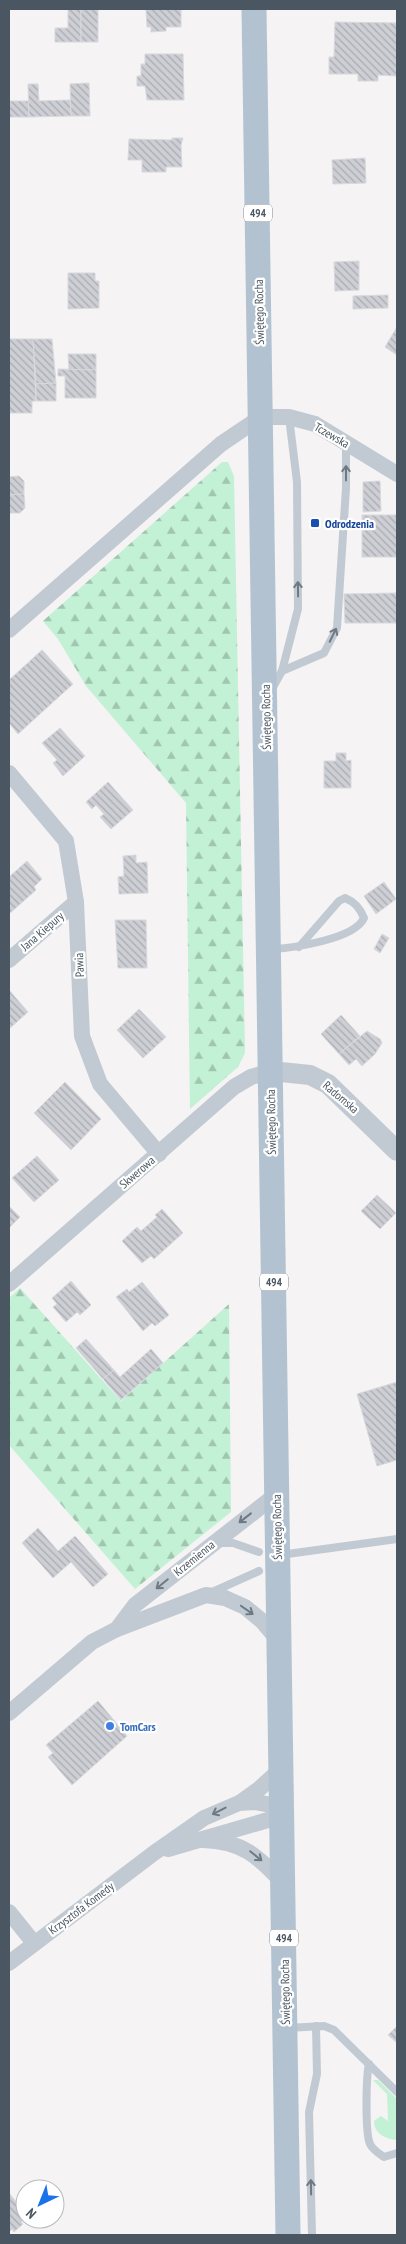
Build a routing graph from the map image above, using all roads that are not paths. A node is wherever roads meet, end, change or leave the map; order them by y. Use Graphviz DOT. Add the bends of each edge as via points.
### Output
graph roads {
  1 [pos="254,9"];
  2 [pos="261,417"];
  3 [pos="289,417"];
  4 [pos="346,442"];
  5 [pos="397,474"];
  6 [pos="9,630"];
  7 [pos="282,670"];
  8 [pos="265,702"];
  9 [pos="9,773"];
  10 [pos="76,902"];
  11 [pos="300,947"];
  12 [pos="270,949"];
  13 [pos="9,960"];
  14 [pos="271,1070"];
  15 [pos="397,1150"];
  16 [pos="159,1154"];
  17 [pos="9,1284"];
  18 [pos="277,1494"];
  19 [pos="397,1539"];
  20 [pos="213,1543"];
  21 [pos="268,1554"];
  22 [pos="258,1570"];
  23 [pos="206,1595"];
  24 [pos="118,1629"];
  25 [pos="279,1641"];
  26 [pos="9,1713"];
  27 [pos="282,1769"];
  28 [pos="239,1803"];
  29 [pos="283,1810"];
  30 [pos="194,1840"];
  31 [pos="154,1853"];
  32 [pos="283,1883"];
  33 [pos="9,1912"];
  34 [pos="34,1943"];
  35 [pos="9,1963"];
  36 [pos="316,2026"];
  37 [pos="285,2028"];
  38 [pos="369,2064"];
  39 [pos="397,2092"];
  40 [pos="397,2153"];
  41 [pos="288,2235"];
  42 [pos="312,2235"];
  1 -- 2 [label="main road, Świętego Rocha / 494"];
  2 -- 3 [label="street, Tczewska"];
  2 -- 6 [label="street" via="221,444"];
  2 -- 8 [label="main road, Świętego Rocha / 494"];
  3 -- 4 [label="street, Tczewska" via="315,424"];
  7 -- 3 [label="lane, one-way" via="298,609 297,482"];
  4 -- 5 [label="street, Tczewska"];
  7 -- 4 [label="lane, one-way" via="324,653 337,628"];
  7 -- 8 [label="lane"];
  8 -- 12 [label="main road, Świętego Rocha / 494"];
  9 -- 10 [label="street, Pawia" via="66,841"];
  10 -- 13 [label="street, Jana Kiepury"];
  10 -- 16 [label="street, Pawia" via="82,1036 100,1084"];
  11 -- 11 [label="lane" via="318,944 362,924 364,918 360,908 345,898 339,901"];
  11 -- 12 [label="lane"];
  12 -- 14 [label="main road, Świętego Rocha / 494"];
  14 -- 15 [label="street, Radomska" via="310,1075 328,1084"];
  14 -- 16 [label="street, Skwerowa" via="234,1087"];
  14 -- 18 [label="main road, Świętego Rocha / 494"];
  16 -- 17 [label="street, Skwerowa"];
  18 -- 20 [label="street, Krzemienna, one-way"];
  18 -- 21 [label="main road, Świętego Rocha / 494"];
  19 -- 21 [label="lane"];
  20 -- 21 [label="lane" via="233,1543"];
  20 -- 24 [label="street, Krzemienna, one-way" via="136,1605"];
  21 -- 25 [label="main road, Świętego Rocha / 494"];
  22 -- 23 [label="lane"];
  23 -- 24 [label="street, Krzemienna"];
  23 -- 25 [label="street, one-way" via="225,1598 244,1607 262,1621"];
  24 -- 26 [label="street, Krzemienna" via="92,1642"];
  25 -- 27 [label="main road, Świętego Rocha / 494"];
  27 -- 28 [label="street, Krzysztofa Komedy"];
  27 -- 29 [label="main road, Świętego Rocha / 494"];
  28 -- 29 [label="street, Krzysztofa Komedy" via="254,1802"];
  28 -- 31 [label="street, Krzysztofa Komedy, one-way" via="204,1818"];
  29 -- 30 [label="street, Krzysztofa Komedy" via="268,1820"];
  29 -- 32 [label="main road, Świętego Rocha / 494"];
  30 -- 31 [label="street, Krzysztofa Komedy"];
  30 -- 32 [label="street, Krzysztofa Komedy, one-way" via="214,1840 240,1846 251,1852"];
  31 -- 34 [label="street, Krzysztofa Komedy"];
  32 -- 37 [label="main road, Świętego Rocha / 494"];
  33 -- 34 [label="street"];
  34 -- 35 [label="street, Krzysztofa Komedy"];
  36 -- 37 [label="lane"];
  36 -- 38 [label="lane" via="334,2030"];
  42 -- 36 [label="lane, one-way" via="309,2112 317,2074"];
  37 -- 41 [label="main road, Świętego Rocha / 494"];
  38 -- 39 [label="lane"];
  38 -- 40 [label="lane" via="366,2075 369,2142 384,2157"];
}
